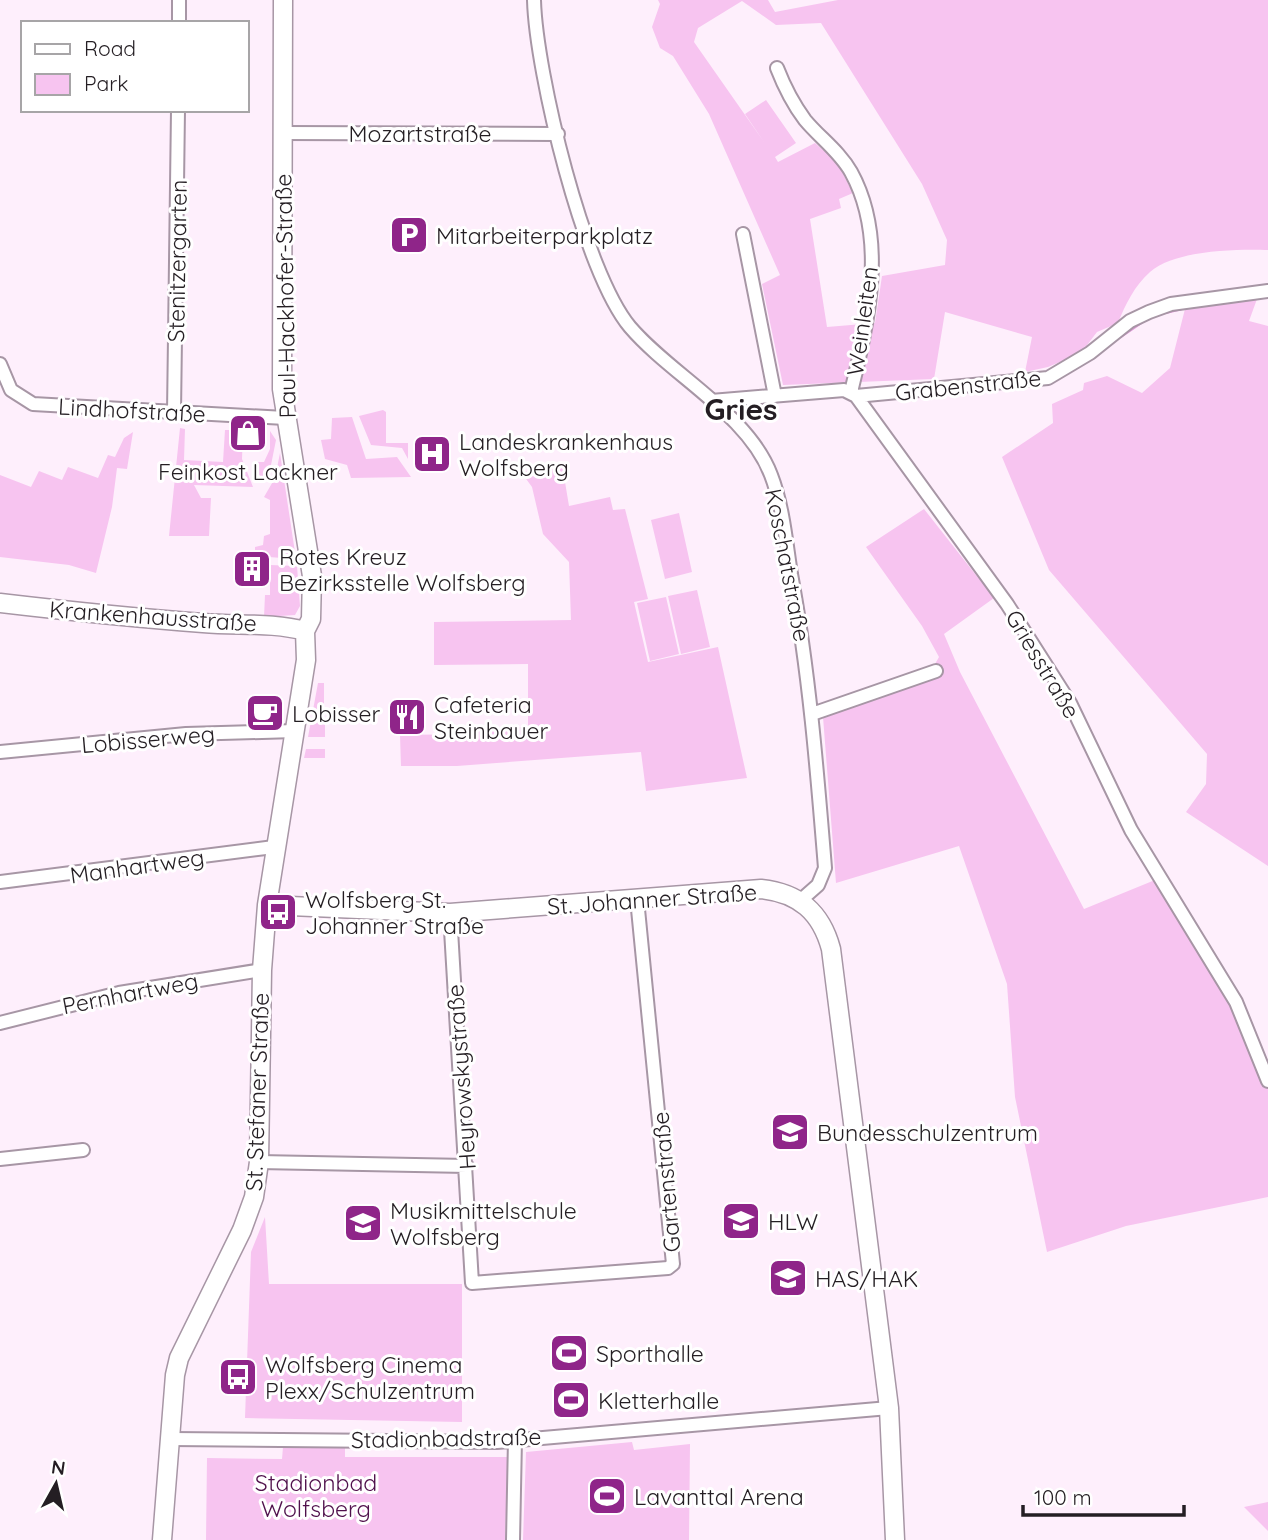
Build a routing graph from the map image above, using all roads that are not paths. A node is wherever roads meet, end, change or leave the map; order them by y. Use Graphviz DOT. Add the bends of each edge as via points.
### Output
graph roads {
  1 [pos="179,0"];
  2 [pos="283,0"];
  3 [pos="534,0"];
  4 [pos="179,21"];
  5 [pos="777,68"];
  6 [pos="178,112"];
  7 [pos="282,133"];
  8 [pos="558,134"];
  9 [pos="743,234"];
  10 [pos="1268,291"];
  11 [pos="0,364"];
  12 [pos="854,394"];
  13 [pos="775,396"];
  14 [pos="712,401"];
  15 [pos="174,413"];
  16 [pos="285,418"];
  17 [pos="0,603"];
  18 [pos="305,631"];
  19 [pos="936,671"];
  20 [pos="812,714"];
  21 [pos="295,731"];
  22 [pos="0,752"];
  23 [pos="274,847"];
  24 [pos="0,882"];
  25 [pos="637,899"];
  26 [pos="801,900"];
  27 [pos="267,905"];
  28 [pos="450,913"];
  29 [pos="262,970"];
  30 [pos="0,1023"];
  31 [pos="1268,1081"];
  32 [pos="83,1150"];
  33 [pos="0,1159"];
  34 [pos="259,1162"];
  35 [pos="467,1166"];
  36 [pos="472,1283"];
  37 [pos="889,1408"];
  38 [pos="171,1439"];
  39 [pos="515,1439"];
  40 [pos="162,1540"];
  41 [pos="513,1540"];
  42 [pos="895,1540"];
  1 -- 4 [label="street"];
  2 -- 7 [label="street, Paul-Hackhofer-Straße"];
  3 -- 8 [label="street, Koschatstraße" via="540,55"];
  5 -- 12 [label="street, Weinleiten" via="805,120 851,172 866,211 871,239 869,299"];
  6 -- 15 [label="street, Stenitzergarten"];
  7 -- 8 [label="street, Mozartstraße"];
  7 -- 16 [label="street, Paul-Hackhofer-Straße"];
  8 -- 14 [label="street, Koschatstraße" via="590,244 620,313 639,337"];
  9 -- 13 [label="street"];
  10 -- 12 [label="street, Grabenstraße" via="1184,302 1149,312 1048,378"];
  11 -- 15 [label="street, Lindhofstraße" via="11,390 33,404"];
  12 -- 13 [label="street"];
  12 -- 31 [label="street, Griesstraße" via="1007,604 1070,703 1131,830 1236,1002"];
  13 -- 14 [label="street"];
  14 -- 20 [label="street, Koschatstraße" via="752,441 771,475 805,652"];
  15 -- 16 [label="street, Lindhofstraße"];
  16 -- 18 [label="street, Paul-Hackhofer-Straße" via="312,576 311,620"];
  17 -- 18 [label="street, Krankenhausstraße" via="219,625 285,625"];
  18 -- 21 [label="street, St. Stefaner Straße" via="307,652"];
  19 -- 20 [label="street"];
  20 -- 26 [label="street, Koschatstraße" via="825,868 818,885"];
  21 -- 22 [label="street, Lobisserweg" via="186,734"];
  21 -- 23 [label="street, St. Stefaner Straße"];
  23 -- 24 [label="street, Manhartweg"];
  23 -- 27 [label="street, St. Stefaner Straße"];
  25 -- 26 [label="street, St. Johanner Straße" via="761,889"];
  25 -- 28 [label="street, St. Johanner Straße"];
  25 -- 36 [label="street, Gartenstraße" via="673,1264 668,1268"];
  26 -- 37 [label="street" via="820,919 831,949"];
  27 -- 28 [label="street, St. Johanner Straße"];
  27 -- 29 [label="street, St. Stefaner Straße"];
  28 -- 35 [label="street, Heyrowskystraße"];
  29 -- 30 [label="street, Pernhartweg" via="119,993"];
  29 -- 34 [label="street, St. Stefaner Straße"];
  32 -- 33 [label="street"];
  34 -- 35 [label="street"];
  34 -- 38 [label="street, St. Stefaner Straße" via="249,1215 179,1358"];
  35 -- 36 [label="street, Heyrowskystraße"];
  37 -- 39 [label="street, Stadionbadstraße"];
  37 -- 42 [label="street"];
  38 -- 39 [label="street, Stadionbadstraße"];
  38 -- 40 [label="street, St. Stefaner Straße"];
  39 -- 41 [label="street"];
}
